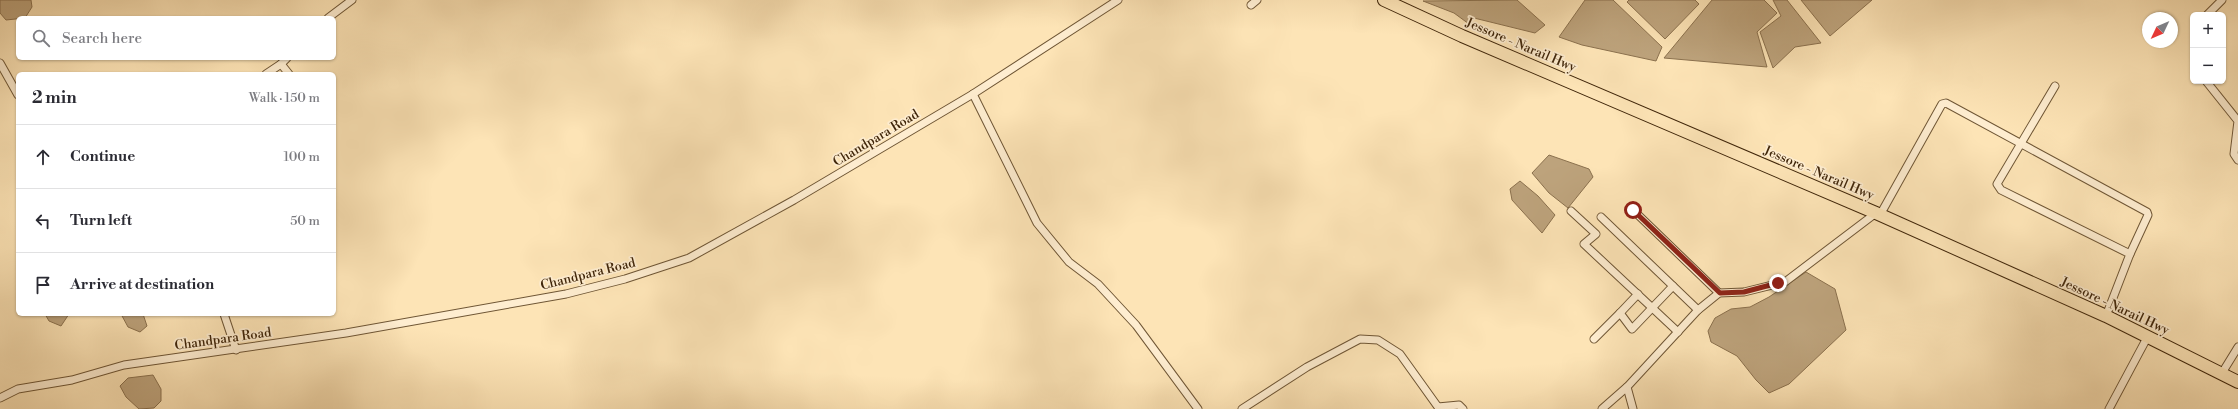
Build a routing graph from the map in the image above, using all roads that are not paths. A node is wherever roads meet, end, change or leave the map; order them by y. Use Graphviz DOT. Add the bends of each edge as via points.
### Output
graph roads {
  1 [pos="352,0"];
  2 [pos="1118,0"];
  3 [pos="1384,0"];
  4 [pos="2222,0"];
  5 [pos="2211,12"];
  6 [pos="331,16"];
  7 [pos="285,60"];
  8 [pos="0,63"];
  9 [pos="281,64"];
  10 [pos="269,72"];
  11 [pos="287,72"];
  12 [pos="2208,84"];
  13 [pos="2055,86"];
  14 [pos="16,91"];
  15 [pos="974,94"];
  16 [pos="2020,142"];
  17 [pos="2238,160"];
  18 [pos="1633,210"];
  19 [pos="1571,211"];
  20 [pos="1878,214"];
  21 [pos="1601,217"];
  22 [pos="2130,254"];
  23 [pos="1673,286"];
  24 [pos="1720,293"];
  25 [pos="1638,294"];
  26 [pos="1652,308"];
  27 [pos="1698,310"];
  28 [pos="1620,313"];
  29 [pos="225,316"];
  30 [pos="2106,316"];
  31 [pos="1678,332"];
  32 [pos="2148,336"];
  33 [pos="1594,339"];
  34 [pos="2238,347"];
  35 [pos="236,350"];
  36 [pos="2222,373"];
  37 [pos="2238,382"];
  38 [pos="1627,387"];
  39 [pos="0,398"];
  40 [pos="1198,409"];
  41 [pos="1242,409"];
  42 [pos="1462,409"];
  43 [pos="1602,409"];
  44 [pos="1633,409"];
  45 [pos="2109,409"];
  1 -- 6 [label="street"];
  2 -- 15 [label="street, Chandpara Road"];
  3 -- 20 [label="highway, Jessore - Narail Hwy" via="1462,36"];
  4 -- 5 [label="street"];
  7 -- 9 [label="street"];
  8 -- 14 [label="street"];
  9 -- 10 [label="street"];
  9 -- 11 [label="street"];
  12 -- 17 [label="street" via="2238,121 2234,154"];
  13 -- 16 [label="street"];
  15 -- 35 [label="street, Chandpara Road" via="794,200 689,258 625,279 550,297 408,323"];
  15 -- 40 [label="street" via="1037,223 1048,239 1069,262 1098,284 1136,325"];
  16 -- 20 [label="street" via="1944,103"];
  16 -- 22 [label="street" via="2149,213"];
  16 -- 22 [label="street" via="1997,184 1998,188"];
  18 -- 24 [label="street"];
  19 -- 25 [label="street" via="1596,234 1584,244"];
  20 -- 24 [label="street" via="1785,282 1744,292"];
  20 -- 30 [label="highway, Jessore - Narail Hwy"];
  21 -- 23 [label="street"];
  22 -- 30 [label="street"];
  23 -- 26 [label="street"];
  23 -- 27 [label="street"];
  24 -- 27 [label="street"];
  25 -- 26 [label="street"];
  25 -- 28 [label="street"];
  26 -- 28 [label="street" via="1632,329"];
  26 -- 31 [label="street"];
  27 -- 31 [label="street"];
  28 -- 33 [label="street"];
  29 -- 35 [label="street"];
  30 -- 32 [label="highway, Jessore - Narail Hwy"];
  31 -- 38 [label="street"];
  32 -- 36 [label="highway, Jessore - Narail Hwy"];
  32 -- 45 [label="street"];
  34 -- 36 [label="street"];
  35 -- 39 [label="street, Chandpara Road" via="124,365 72,380 18,389"];
  36 -- 37 [label="highway, Jessore - Narail Hwy"];
  38 -- 43 [label="street"];
  38 -- 44 [label="street"];
  41 -- 42 [label="street" via="1307,367 1360,339 1378,340 1400,354 1438,407 1459,405"];
}
